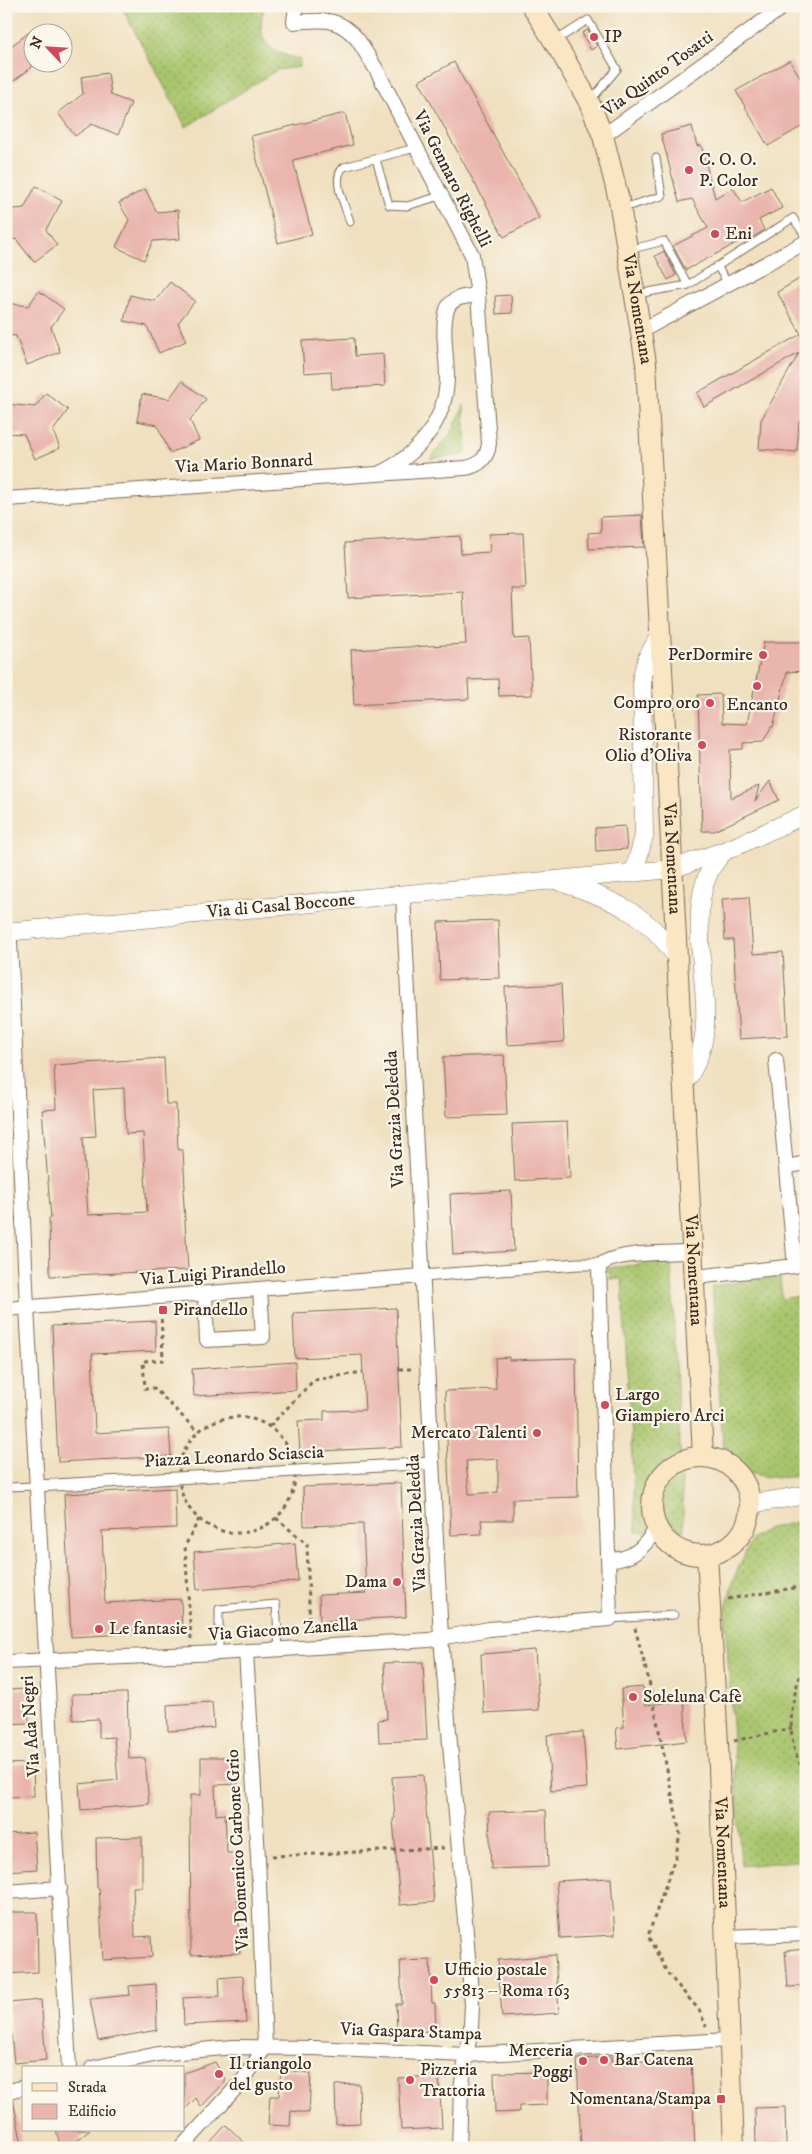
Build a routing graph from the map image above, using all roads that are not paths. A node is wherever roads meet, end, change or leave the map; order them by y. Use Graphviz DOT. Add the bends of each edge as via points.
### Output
graph roads {
  1 [pos="296,6"];
  2 [pos="532,6"];
  3 [pos="784,6"];
  4 [pos="555,42"];
  5 [pos="589,102"];
  6 [pos="603,136"];
  7 [pos="415,148"];
  8 [pos="656,158"];
  9 [pos="376,159"];
  10 [pos="440,196"];
  11 [pos="620,209"];
  12 [pos="350,222"];
  13 [pos="806,237"];
  14 [pos="806,242"];
  15 [pos="627,250"];
  16 [pos="717,266"];
  17 [pos="688,284"];
  18 [pos="729,285"];
  19 [pos="478,295"];
  20 [pos="634,295"];
  21 [pos="641,331"];
  22 [pos="483,461"];
  23 [pos="373,475"];
  24 [pos="6,498"];
  25 [pos="661,632"];
  26 [pos="806,814"];
  27 [pos="725,851"];
  28 [pos="672,869"];
  29 [pos="634,872"];
  30 [pos="555,881"];
  31 [pos="403,895"];
  32 [pos="7,931"];
  33 [pos="678,960"];
  34 [pos="776,1060"];
  35 [pos="684,1084"];
  36 [pos="806,1164"];
  37 [pos="786,1167"];
  38 [pos="694,1252"];
  39 [pos="601,1264"];
  40 [pos="423,1276"];
  41 [pos="695,1277"];
  42 [pos="260,1289"];
  43 [pos="205,1294"];
  44 [pos="27,1307"];
  45 [pos="6,1308"];
  46 [pos="703,1456"];
  47 [pos="433,1463"];
  48 [pos="37,1486"];
  49 [pos="6,1487"];
  50 [pos="806,1495"];
  51 [pos="750,1504"];
  52 [pos="657,1528"];
  53 [pos="707,1556"];
  54 [pos="609,1560"];
  55 [pos="674,1615"];
  56 [pos="610,1619"];
  57 [pos="441,1637"];
  58 [pos="279,1649"];
  59 [pos="246,1651"];
  60 [pos="219,1654"];
  61 [pos="46,1660"];
  62 [pos="6,1662"];
  63 [pos="60,1888"];
  64 [pos="6,1892"];
  65 [pos="806,1934"];
  66 [pos="726,1937"];
  67 [pos="730,2040"];
  68 [pos="265,2047"];
  69 [pos="466,2055"];
  70 [pos="68,2066"];
  71 [pos="101,2066"];
  72 [pos="22,2088"];
  73 [pos="6,2092"];
  74 [pos="182,2148"];
  75 [pos="459,2148"];
  76 [pos="734,2148"];
  1 -- 7 [label="street, Via Gennaro Righelli" via="294,22 334,21 354,36 376,70"];
  2 -- 4 [label="main road, Via Nomentana"];
  3 -- 6 [label="street, Via Quinto Tosatti"];
  4 -- 5 [label="main road, Via Nomentana"];
  4 -- 5 [label="lane" via="588,20 617,69"];
  5 -- 6 [label="main road, Via Nomentana"];
  6 -- 11 [label="main road, Via Nomentana"];
  7 -- 9 [label="lane"];
  7 -- 10 [label="street, Via Gennaro Righelli"];
  8 -- 11 [label="lane" via="662,196"];
  9 -- 10 [label="lane" via="389,205 407,206"];
  9 -- 12 [label="lane" via="344,167 338,174"];
  10 -- 19 [label="street, Via Gennaro Righelli" via="469,249"];
  11 -- 15 [label="main road, Via Nomentana"];
  13 -- 16 [label="lane" via="793,218"];
  14 -- 18 [label="street"];
  15 -- 17 [label="lane" via="664,240"];
  15 -- 20 [label="main road, Via Nomentana"];
  16 -- 17 [label="lane"];
  16 -- 18 [label="lane"];
  17 -- 20 [label="lane"];
  18 -- 21 [label="street"];
  19 -- 22 [label="street, Via Gennaro Righelli" via="489,443"];
  19 -- 23 [label="street" via="456,298 447,309 446,388 438,419 413,450 393,466"];
  20 -- 21 [label="main road, Via Nomentana"];
  21 -- 25 [label="main road, Via Nomentana" via="650,402"];
  22 -- 23 [label="street, Via Mario Bonnard" via="465,468"];
  23 -- 24 [label="street, Via Mario Bonnard"];
  25 -- 28 [label="main road, Via Nomentana"];
  25 -- 29 [label="street, Via Nomentana" via="647,658 642,676 644,836"];
  26 -- 27 [label="street, Via di Casal Boccone"];
  27 -- 28 [label="street, Via di Casal Boccone"];
  27 -- 35 [label="street, Via Nomentana" via="711,866 702,896 700,922 705,1029 700,1054"];
  28 -- 29 [label="street, Via di Casal Boccone"];
  28 -- 33 [label="main road, Via Nomentana"];
  29 -- 30 [label="street, Via di Casal Boccone"];
  30 -- 31 [label="street, Via di Casal Boccone"];
  30 -- 33 [label="street, Via di Casal Boccone" via="601,896 630,910 660,935"];
  31 -- 32 [label="street, Via di Casal Boccone"];
  31 -- 40 [label="street, Via Grazia Deledda"];
  32 -- 44 [label="street, Via Ada Negri"];
  33 -- 35 [label="main road, Via Nomentana"];
  34 -- 37 [label="street"];
  35 -- 38 [label="main road, Via Nomentana"];
  36 -- 37 [label="street"];
  37 -- 41 [label="street" via="795,1266"];
  38 -- 39 [label="street" via="628,1256"];
  38 -- 41 [label="main road, Via Nomentana"];
  39 -- 40 [label="street"];
  39 -- 54 [label="street" via="598,1272"];
  40 -- 42 [label="street, Via Luigi Pirandello"];
  40 -- 47 [label="street, Via Grazia Deledda"];
  41 -- 46 [label="main road, Via Nomentana"];
  42 -- 43 [label="street, Via Luigi Pirandello"];
  42 -- 43 [label="street" via="263,1337 208,1340"];
  43 -- 44 [label="street, Via Luigi Pirandello"];
  44 -- 45 [label="street, Via Luigi Pirandello"];
  44 -- 48 [label="street, Via Ada Negri"];
  46 -- 51 [label="main road" via="719,1460 738,1474 745,1484"];
  46 -- 52 [label="main road" via="673,1464 657,1482 651,1505"];
  47 -- 48 [label="street, Piazza Leonardo Sciascia"];
  47 -- 57 [label="street, Via Grazia Deledda"];
  48 -- 49 [label="lane"];
  48 -- 61 [label="street, Via Ada Negri"];
  50 -- 51 [label="street"];
  51 -- 53 [label="main road" via="748,1518 737,1539 728,1547"];
  52 -- 53 [label="main road" via="682,1552"];
  52 -- 54 [label="street" via="636,1554 622,1560"];
  53 -- 66 [label="main road, Via Nomentana"];
  54 -- 56 [label="street"];
  55 -- 56 [label="lane"];
  56 -- 57 [label="street" via="489,1629"];
  57 -- 58 [label="street, Via Giacomo Zanella"];
  57 -- 69 [label="street, Via Grazia Deledda" via="472,2009"];
  58 -- 59 [label="street, Via Giacomo Zanella"];
  58 -- 60 [label="lane" via="276,1604 219,1609"];
  59 -- 60 [label="street, Via Giacomo Zanella"];
  59 -- 68 [label="street, Via Domenico Carbone Grio"];
  60 -- 61 [label="street, Via Giacomo Zanella"];
  61 -- 62 [label="street, Via Giacomo Zanella"];
  61 -- 63 [label="street, Via Ada Negri"];
  63 -- 64 [label="street"];
  63 -- 70 [label="street, Via Ada Negri"];
  65 -- 66 [label="street"];
  66 -- 67 [label="main road, Via Nomentana"];
  67 -- 69 [label="street, Via Gaspara Stampa"];
  67 -- 76 [label="main road, Via Nomentana"];
  68 -- 69 [label="street, Via Gaspara Stampa"];
  68 -- 71 [label="street, Via Gaspara Stampa" via="158,2054"];
  68 -- 74 [label="street" via="244,2079"];
  69 -- 75 [label="street, Via Grazia Deledda" via="460,2089"];
  72 -- 73 [label="street"];
}
